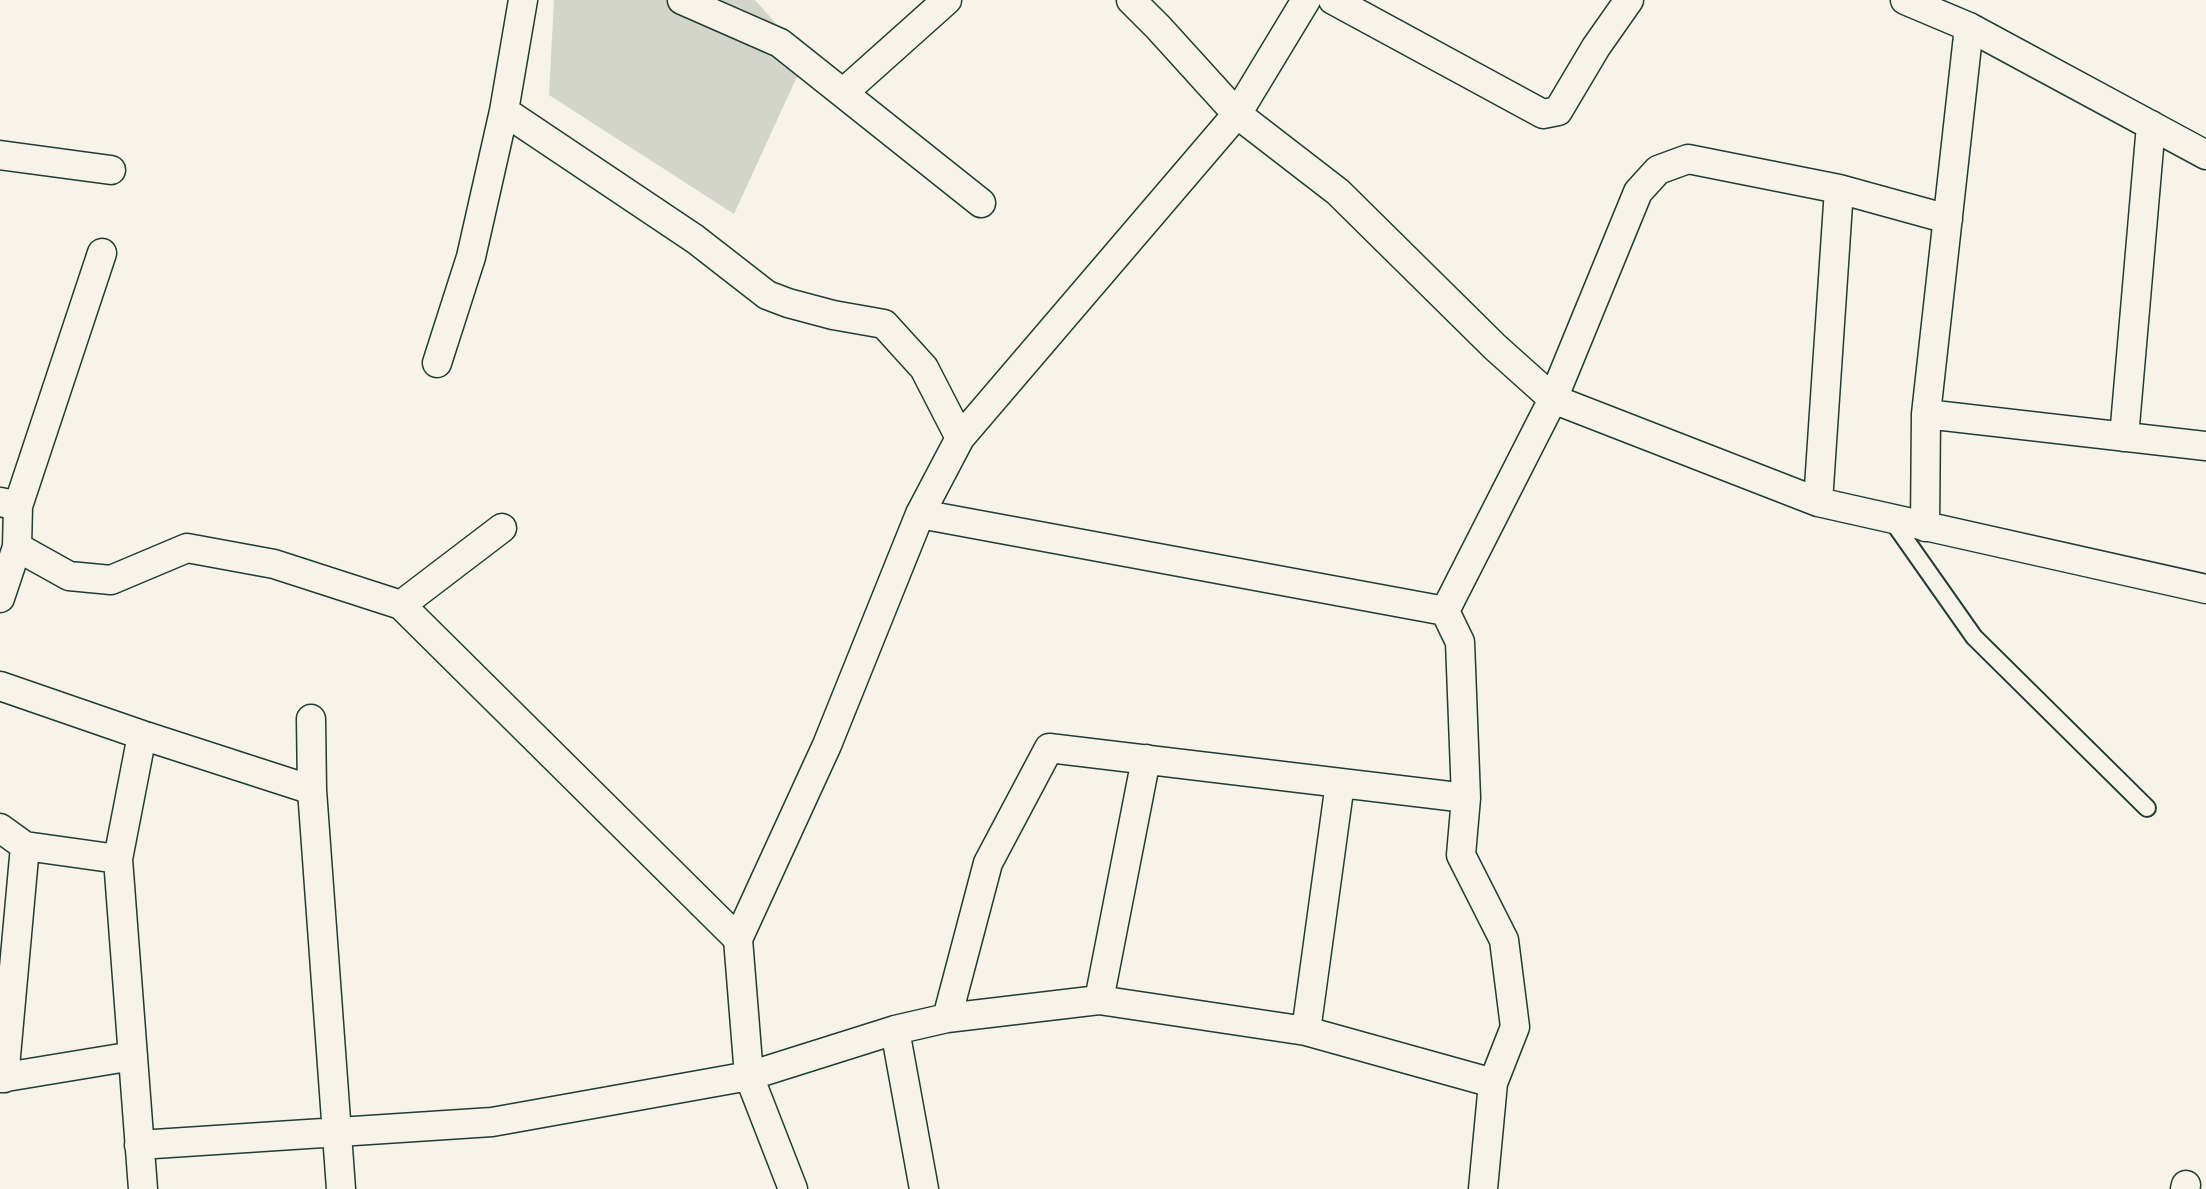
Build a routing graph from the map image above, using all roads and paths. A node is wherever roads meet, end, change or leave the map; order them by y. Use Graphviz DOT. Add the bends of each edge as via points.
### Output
graph roads {
  1 [pos="524,0"];
  2 [pos="682,0"];
  3 [pos="947,0"];
  4 [pos="1131,0"];
  5 [pos="1306,0"];
  6 [pos="1333,0"];
  7 [pos="1628,0"];
  8 [pos="1905,0"];
  9 [pos="1969,27"];
  10 [pos="843,93"];
  11 [pos="504,111"];
  12 [pos="1236,114"];
  13 [pos="2151,125"];
  14 [pos="0,155"];
  15 [pos="2206,155"];
  16 [pos="111,170"];
  17 [pos="1839,190"];
  18 [pos="981,203"];
  19 [pos="1948,219"];
  20 [pos="102,253"];
  21 [pos="437,362"];
  22 [pos="1553,399"];
  23 [pos="1926,414"];
  24 [pos="2124,437"];
  25 [pos="960,438"];
  26 [pos="2206,446"];
  27 [pos="1818,502"];
  28 [pos="9,504"];
  29 [pos="920,514"];
  30 [pos="1891,519"];
  31 [pos="1925,527"];
  32 [pos="502,528"];
  33 [pos="17,547"];
  34 [pos="2206,589"];
  35 [pos="0,598"];
  36 [pos="401,605"];
  37 [pos="1445,610"];
  38 [pos="0,686"];
  39 [pos="311,719"];
  40 [pos="142,736"];
  41 [pos="1146,759"];
  42 [pos="1340,783"];
  43 [pos="312,790"];
  44 [pos="1466,798"];
  45 [pos="2147,808"];
  46 [pos="0,828"];
  47 [pos="25,846"];
  48 [pos="118,859"];
  49 [pos="738,939"];
  50 [pos="1100,1000"];
  51 [pos="947,1018"];
  52 [pos="895,1030"];
  53 [pos="1306,1031"];
  54 [pos="133,1056"];
  55 [pos="748,1076"];
  56 [pos="2,1078"];
  57 [pos="1493,1083"];
  58 [pos="336,1132"];
  59 [pos="139,1144"];
  60 [pos="143,1189"];
  61 [pos="341,1189"];
  62 [pos="792,1189"];
  63 [pos="924,1189"];
  64 [pos="1483,1189"];
  1 -- 11 [label="street"];
  2 -- 10 [label="street" via="780,43"];
  3 -- 10 [label="street"];
  4 -- 12 [label="street"];
  5 -- 12 [label="street"];
  6 -- 7 [label="street" via="1542,114 1558,112 1596,46"];
  8 -- 9 [label="street"];
  9 -- 13 [label="street"];
  9 -- 19 [label="street"];
  10 -- 18 [label="street"];
  11 -- 21 [label="street" via="471,257"];
  11 -- 25 [label="street" via="695,239 767,295 788,304 884,324 924,368"];
  12 -- 22 [label="street" via="1338,192 1495,347"];
  12 -- 25 [label="street"];
  13 -- 15 [label="street"];
  13 -- 24 [label="street"];
  14 -- 16 [label="street"];
  17 -- 19 [label="street"];
  17 -- 22 [label="street" via="1688,159 1658,170 1638,192"];
  17 -- 27 [label="street"];
  19 -- 23 [label="street"];
  20 -- 28 [label="street"];
  22 -- 27 [label="street"];
  22 -- 37 [label="street"];
  23 -- 24 [label="street"];
  23 -- 31 [label="street"];
  24 -- 26 [label="street"];
  25 -- 29 [label="street"];
  27 -- 30 [label="street"];
  28 -- 33 [label="street"];
  29 -- 37 [label="street"];
  29 -- 49 [label="street" via="827,745"];
  30 -- 31 [label="street"];
  30 -- 45 [label="lane" via="1974,637"];
  31 -- 34 [label="street"];
  32 -- 36 [label="street"];
  33 -- 35 [label="street"];
  33 -- 36 [label="street" via="69,576 111,580 187,548 274,564"];
  36 -- 49 [label="street"];
  37 -- 44 [label="street" via="1460,642"];
  38 -- 40 [label="street"];
  39 -- 43 [label="street"];
  40 -- 43 [label="street"];
  40 -- 48 [label="street"];
  41 -- 42 [label="street"];
  41 -- 50 [label="street"];
  41 -- 51 [label="street" via="1049,748 988,863"];
  42 -- 44 [label="street"];
  42 -- 53 [label="street"];
  43 -- 58 [label="street"];
  44 -- 57 [label="street" via="1461,855 1504,940 1515,1026"];
  46 -- 47 [label="street"];
  47 -- 48 [label="street"];
  47 -- 56 [label="street"];
  48 -- 54 [label="street"];
  49 -- 55 [label="street"];
  50 -- 51 [label="street"];
  50 -- 53 [label="street"];
  51 -- 52 [label="street"];
  52 -- 55 [label="street"];
  52 -- 63 [label="street"];
  53 -- 57 [label="street"];
  54 -- 56 [label="street"];
  54 -- 59 [label="street"];
  55 -- 58 [label="street" via="492,1122"];
  55 -- 62 [label="street"];
  57 -- 64 [label="street"];
  58 -- 59 [label="street"];
  58 -- 61 [label="street"];
  59 -- 60 [label="street"];
}
